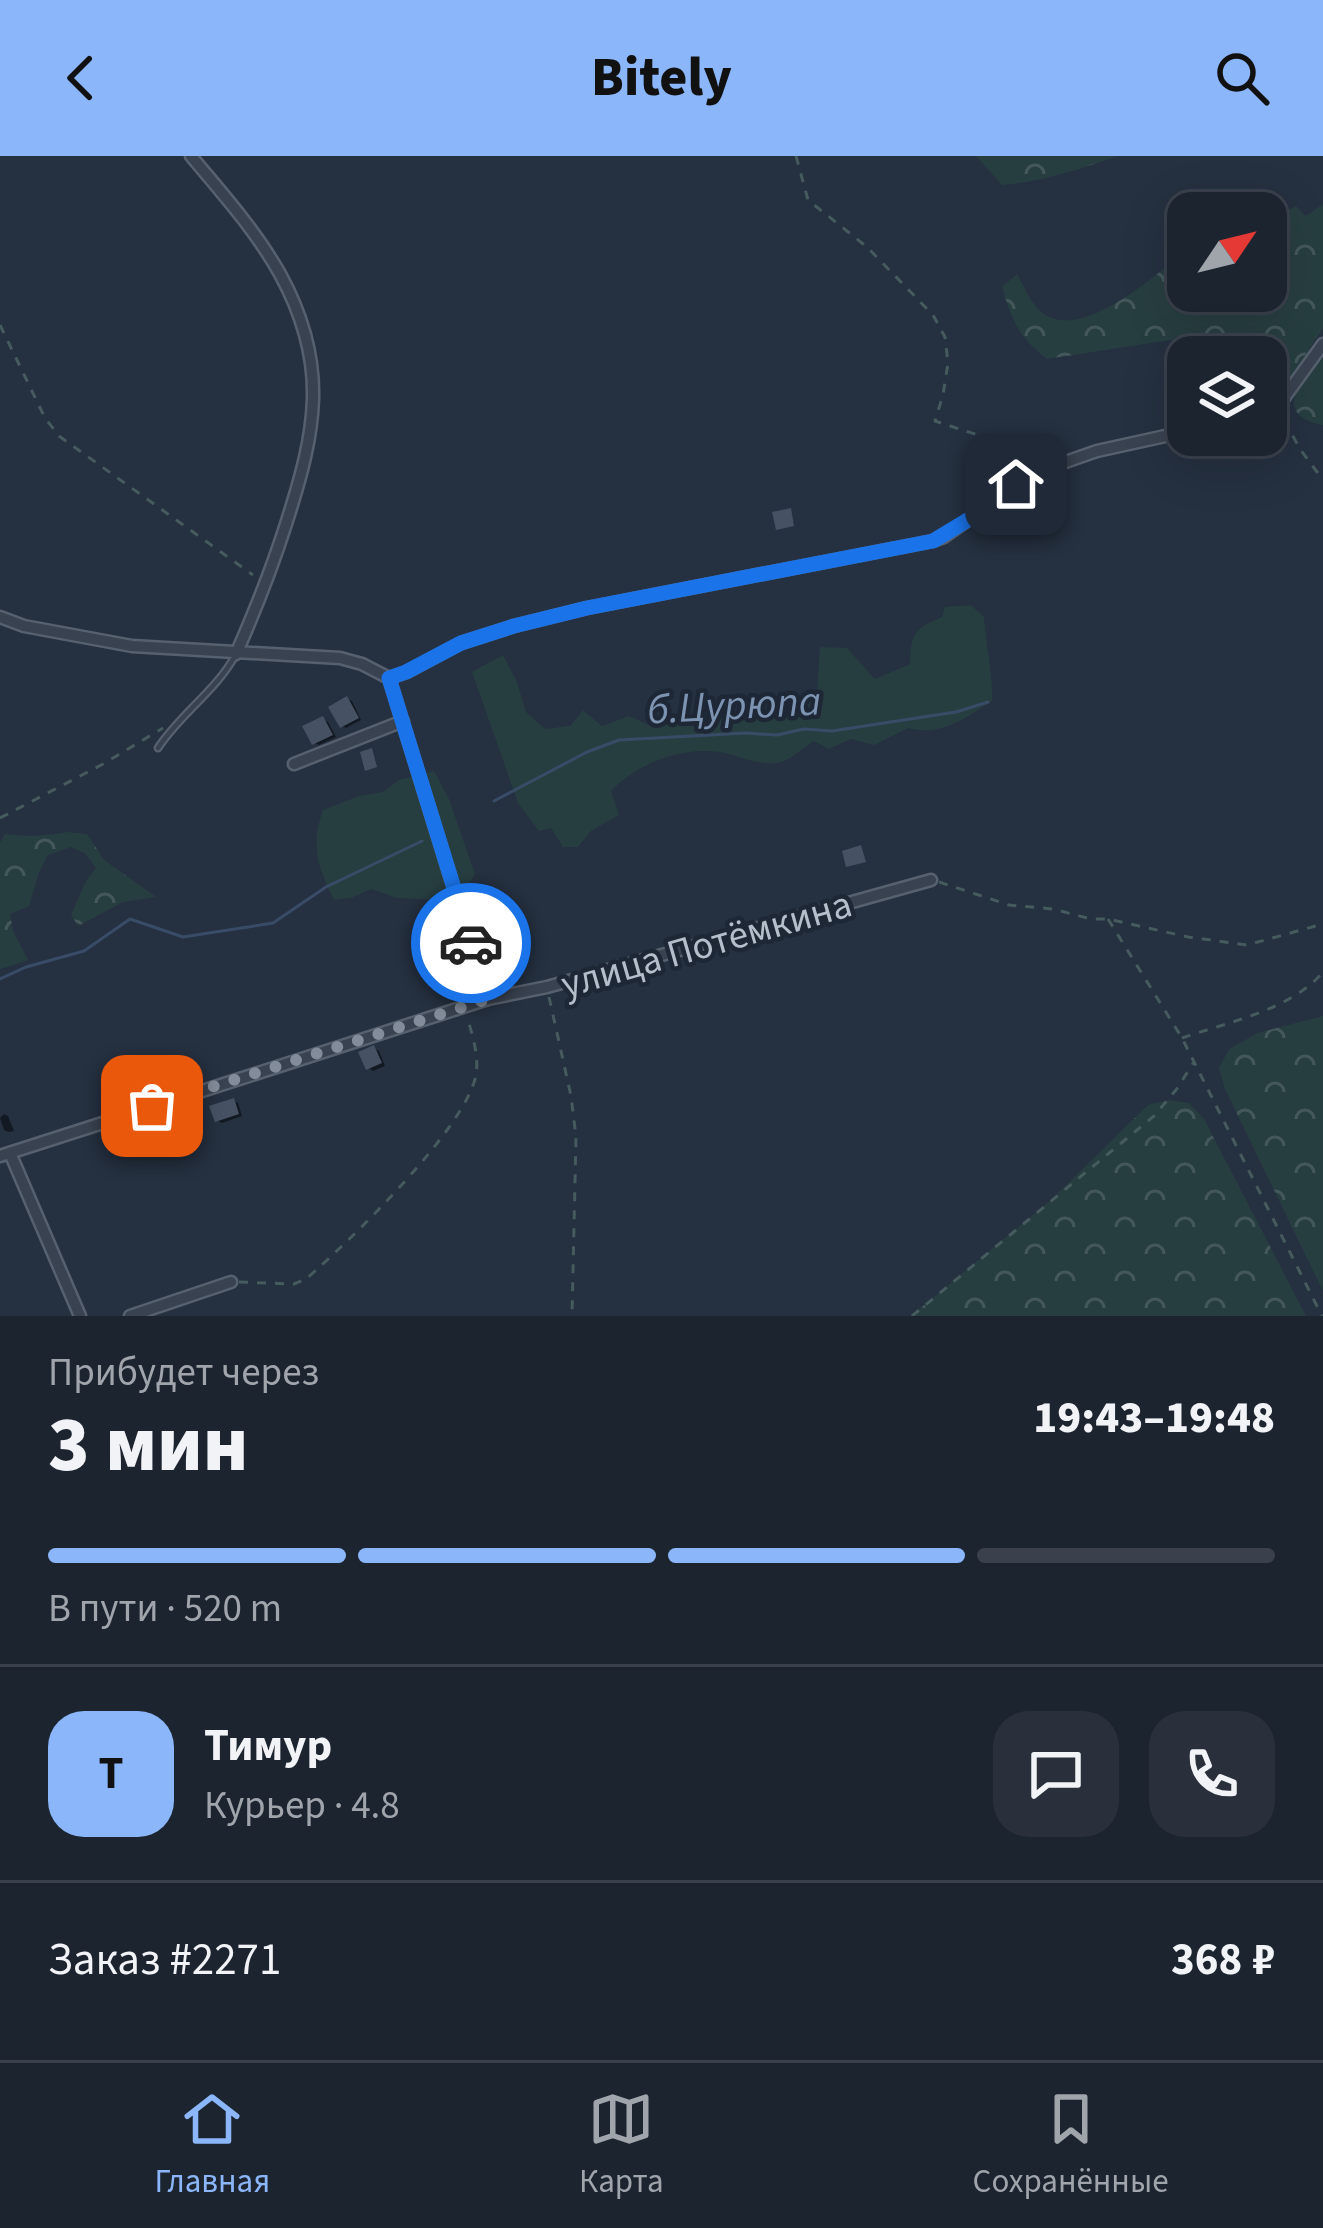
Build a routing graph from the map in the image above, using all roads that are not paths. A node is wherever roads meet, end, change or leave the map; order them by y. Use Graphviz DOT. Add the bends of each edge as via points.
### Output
graph roads {
  1 [pos="190,156"];
  2 [pos="1323,344"];
  3 [pos="1287,392"];
  4 [pos="1167,435"];
  5 [pos="0,617"];
  6 [pos="236,654"];
  7 [pos="389,678"];
  8 [pos="403,722"];
  9 [pos="158,748"];
  10 [pos="294,764"];
  11 [pos="932,880"];
  12 [pos="488,999"];
  13 [pos="5,1155"];
  14 [pos="232,1282"];
  15 [pos="80,1316"];
  16 [pos="130,1316"];
  1 -- 6 [label="street" via="280,274 314,378 308,452"];
  2 -- 3 [label="street"];
  4 -- 7 [label="street" via="1055,463 933,541 514,626"];
  5 -- 6 [label="street" via="132,646"];
  6 -- 7 [label="street" via="340,658"];
  6 -- 9 [label="lane"];
  7 -- 8 [label="street"];
  8 -- 10 [label="street"];
  8 -- 12 [label="street"];
  11 -- 12 [label="street, улица Потёмкина"];
  12 -- 13 [label="street, улица Потёмкина"];
  13 -- 15 [label="street"];
  14 -- 16 [label="street"];
}
